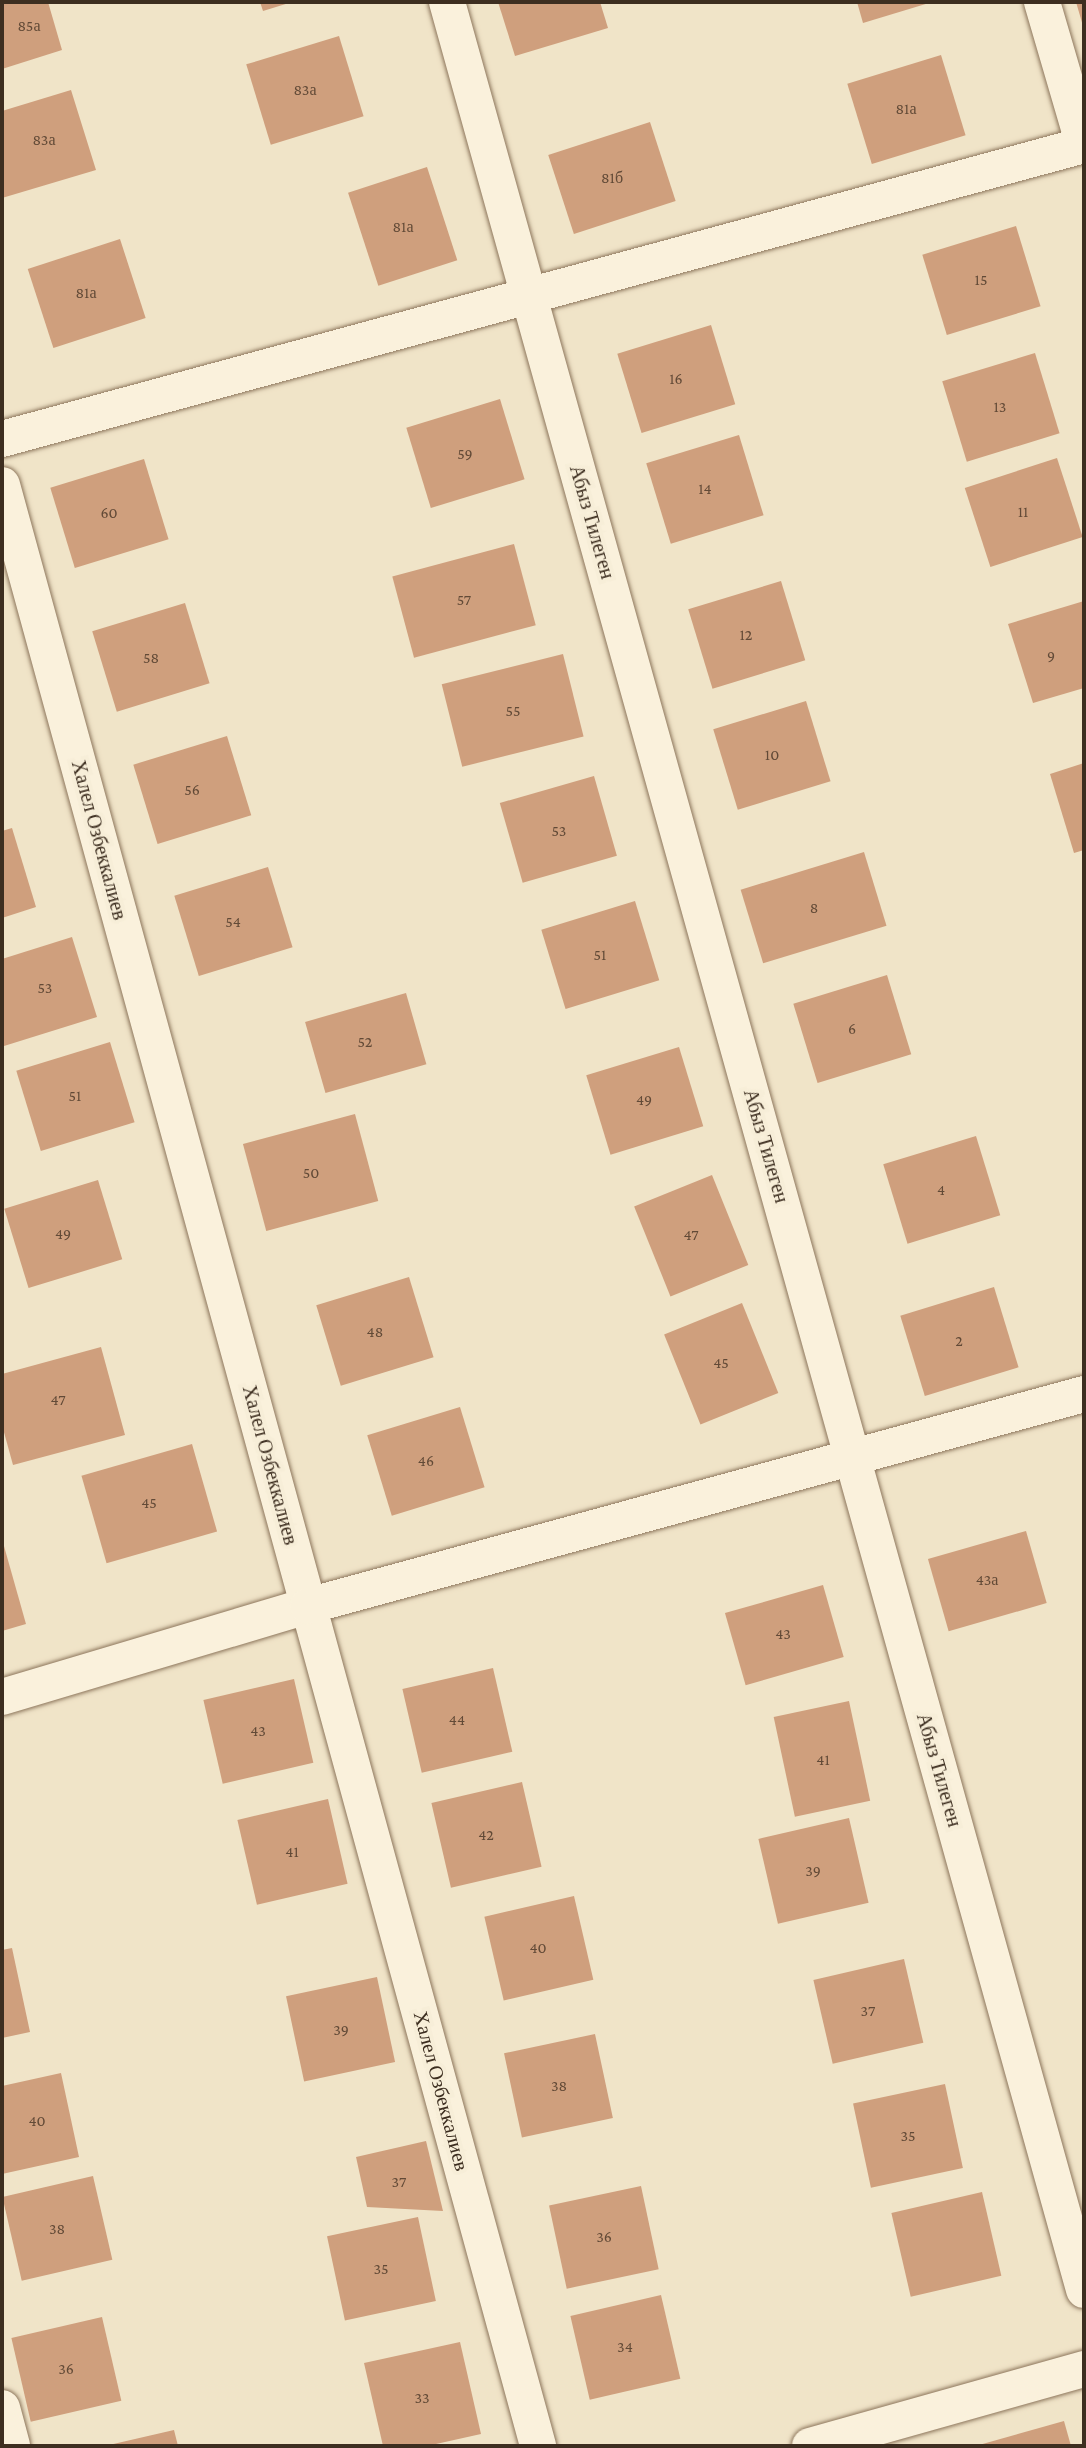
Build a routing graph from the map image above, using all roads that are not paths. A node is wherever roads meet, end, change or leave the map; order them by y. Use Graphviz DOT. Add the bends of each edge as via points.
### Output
graph roads {
  1 [pos="447,2"];
  2 [pos="1042,2"];
  3 [pos="1084,146"];
  4 [pos="529,295"];
  5 [pos="2,439"];
  6 [pos="2,485"];
  7 [pos="1084,1394"];
  8 [pos="852,1458"];
  9 [pos="308,1606"];
  10 [pos="2,1697"];
  11 [pos="1084,2290"];
  12 [pos="1084,2369"];
  13 [pos="2,2408"];
  14 [pos="12,2446"];
  15 [pos="538,2446"];
  16 [pos="810,2446"];
  1 -- 4 [label="street, Абыз Тилеген"];
  2 -- 3 [label="street"];
  3 -- 4 [label="street"];
  4 -- 5 [label="street"];
  4 -- 8 [label="street, Абыз Тилеген"];
  6 -- 9 [label="street, Халел Озбеккалиев"];
  7 -- 8 [label="street"];
  8 -- 9 [label="street"];
  8 -- 11 [label="street, Абыз Тилеген"];
  9 -- 10 [label="street"];
  9 -- 15 [label="street, Халел Озбеккалиев"];
  12 -- 16 [label="street"];
  13 -- 14 [label="street"];
}
